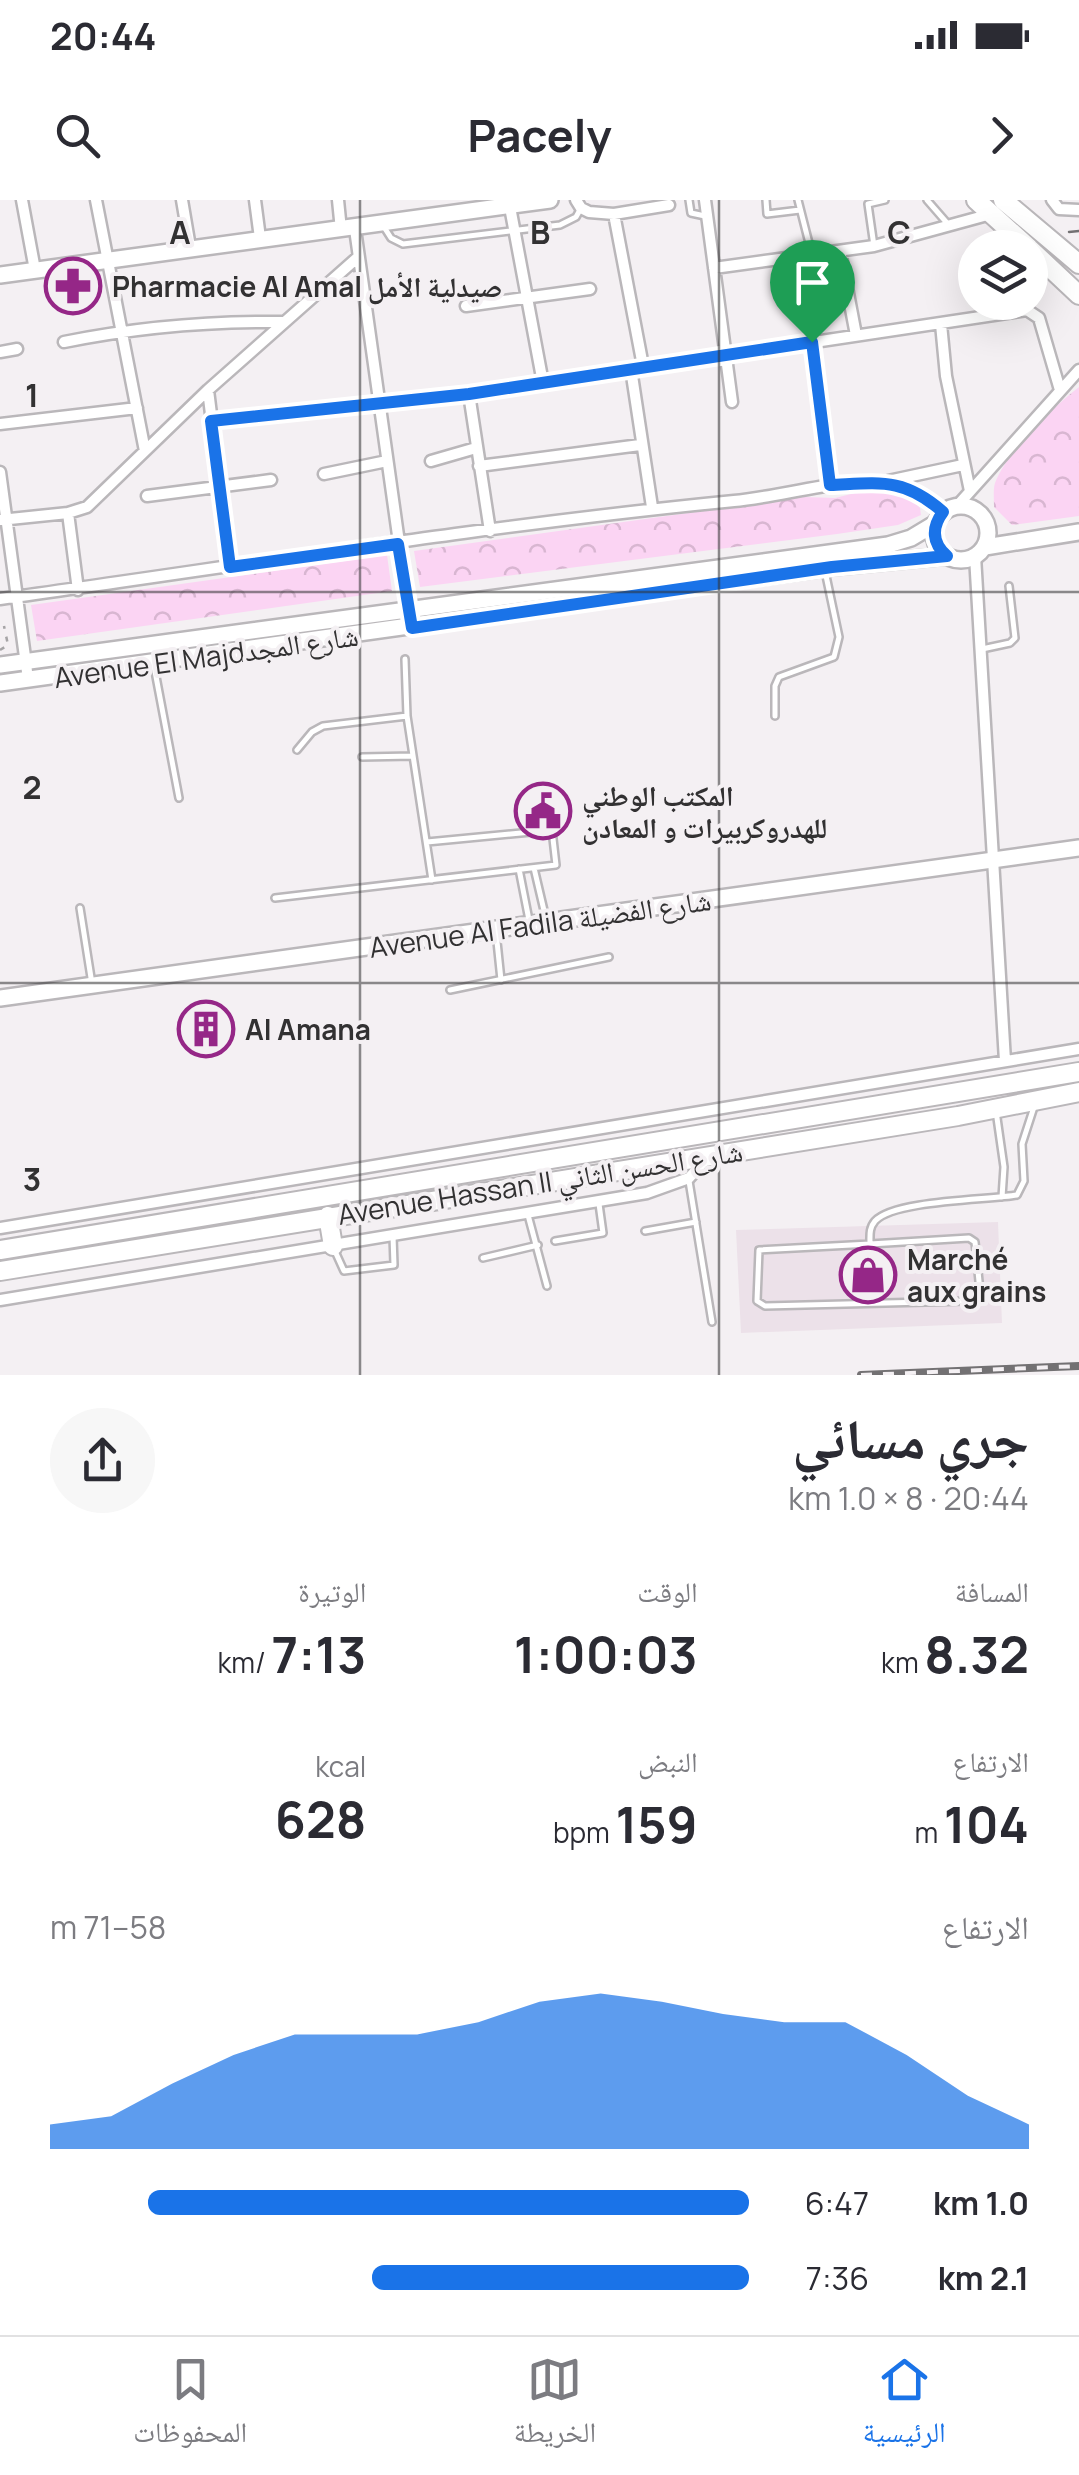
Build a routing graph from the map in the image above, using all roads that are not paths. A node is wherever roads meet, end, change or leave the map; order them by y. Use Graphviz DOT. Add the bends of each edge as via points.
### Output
graph roads {
  1 [pos="22,200"];
  2 [pos="96,200"];
  3 [pos="182,200"];
  4 [pos="254,200"];
  5 [pos="338,200"];
  6 [pos="550,200"];
  7 [pos="689,200"];
  8 [pos="706,200"];
  9 [pos="766,200"];
  10 [pos="798,200"];
  11 [pos="886,200"];
  12 [pos="927,200"];
  13 [pos="976,200"];
  14 [pos="1052,200"];
  15 [pos="578,204"];
  16 [pos="1000,204"];
  17 [pos="500,205"];
  18 [pos="669,205"];
  19 [pos="800,210"];
  20 [pos="1079,210"];
  21 [pos="614,214"];
  22 [pos="708,216"];
  23 [pos="382,225"];
  24 [pos="949,226"];
  25 [pos="514,229"];
  26 [pos="348,230"];
  27 [pos="1017,230"];
  28 [pos="260,238"];
  29 [pos="874,246"];
  30 [pos="190,247"];
  31 [pos="840,251"];
  32 [pos="812,256"];
  33 [pos="357,258"];
  34 [pos="107,261"];
  35 [pos="1079,264"];
  36 [pos="1048,266"];
  37 [pos="714,268"];
  38 [pos="35,270"];
  39 [pos="0,275"];
  40 [pos="590,289"];
  41 [pos="1079,295"];
  42 [pos="526,297"];
  43 [pos="466,306"];
  44 [pos="285,322"];
  45 [pos="941,324"];
  46 [pos="122,330"];
  47 [pos="856,335"];
  48 [pos="64,342"];
  49 [pos="812,342"];
  50 [pos="17,350"];
  51 [pos="0,352"];
  52 [pos="725,353"];
  53 [pos="643,366"];
  54 [pos="630,369"];
  55 [pos="1079,370"];
  56 [pos="543,383"];
  57 [pos="208,390"];
  58 [pos="1060,390"];
  59 [pos="469,394"];
  60 [pos="378,402"];
  61 [pos="732,402"];
  62 [pos="137,408"];
  63 [pos="211,421"];
  64 [pos="0,424"];
  65 [pos="640,445"];
  66 [pos="476,448"];
  67 [pos="145,451"];
  68 [pos="386,461"];
  69 [pos="431,461"];
  70 [pos="963,465"];
  71 [pos="479,466"];
  72 [pos="0,472"];
  73 [pos="324,474"];
  74 [pos="271,480"];
  75 [pos="882,482"];
  76 [pos="830,485"];
  77 [pos="218,486"];
  78 [pos="970,492"];
  79 [pos="146,496"];
  80 [pos="652,508"];
  81 [pos="68,513"];
  82 [pos="945,514"];
  83 [pos="4,520"];
  84 [pos="490,531"];
  85 [pos="1079,532"];
  86 [pos="398,544"];
  87 [pos="980,552"];
  88 [pos="947,556"];
  89 [pos="230,567"];
  90 [pos="825,568"];
  91 [pos="1008,586"];
  92 [pos="78,590"];
  93 [pos="15,597"];
  94 [pos="0,599"];
  95 [pos="408,609"];
  96 [pos="412,628"];
  97 [pos="982,649"];
  98 [pos="404,659"];
  99 [pos="26,661"];
  100 [pos="153,662"];
  101 [pos="0,665"];
  102 [pos="28,680"];
  103 [pos="0,683"];
  104 [pos="407,716"];
  105 [pos="774,716"];
  106 [pos="297,750"];
  107 [pos="413,756"];
  108 [pos="362,758"];
  109 [pos="179,798"];
  110 [pos="427,842"];
  111 [pos="1079,848"];
  112 [pos="994,860"];
  113 [pos="534,868"];
  114 [pos="519,869"];
  115 [pos="432,880"];
  116 [pos="275,898"];
  117 [pos="80,908"];
  118 [pos="538,923"];
  119 [pos="495,929"];
  120 [pos="609,958"];
  121 [pos="501,980"];
  122 [pos="92,985"];
  123 [pos="450,990"];
  124 [pos="0,998"];
  125 [pos="1079,1049"];
  126 [pos="1005,1061"];
  127 [pos="1079,1072"];
  128 [pos="1079,1092"];
  129 [pos="1038,1100"];
  130 [pos="996,1109"];
  131 [pos="710,1112"];
  132 [pos="643,1123"];
  133 [pos="600,1130"];
  134 [pos="712,1133"];
  135 [pos="646,1143"];
  136 [pos="603,1151"];
  137 [pos="710,1156"];
  138 [pos="689,1178"];
  139 [pos="1002,1197"];
  140 [pos="598,1200"];
  141 [pos="527,1212"];
  142 [pos="328,1216"];
  143 [pos="696,1222"];
  144 [pos="0,1228"];
  145 [pos="646,1231"];
  146 [pos="393,1236"];
  147 [pos="555,1241"];
  148 [pos="870,1244"];
  149 [pos="538,1245"];
  150 [pos="333,1246"];
  151 [pos="0,1250"];
  152 [pos="483,1258"];
  153 [pos="0,1271"];
  154 [pos="547,1286"];
  155 [pos="0,1300"];
  156 [pos="712,1322"];
  1 -- 38 [label="street"];
  2 -- 34 [label="street"];
  3 -- 30 [label="street"];
  4 -- 28 [label="street"];
  5 -- 26 [label="street"];
  6 -- 17 [label="main road"];
  7 -- 22 [label="lane" via="691,213"];
  8 -- 22 [label="street"];
  9 -- 19 [label="lane" via="767,214"];
  10 -- 19 [label="lane"];
  11 -- 29 [label="lane" via="868,204"];
  12 -- 24 [label="lane"];
  13 -- 16 [label="main road"];
  14 -- 20 [label="street" via="1059,209"];
  15 -- 21 [label="street"];
  15 -- 25 [label="lane" via="576,217 560,225"];
  16 -- 24 [label="street"];
  16 -- 27 [label="main road"];
  16 -- 35 [label="main road"];
  17 -- 23 [label="main road"];
  17 -- 25 [label="street"];
  18 -- 21 [label="street"];
  19 -- 32 [label="lane"];
  21 -- 53 [label="street"];
  22 -- 37 [label="street"];
  23 -- 25 [label="lane" via="403,244"];
  23 -- 26 [label="main road"];
  24 -- 29 [label="street"];
  25 -- 42 [label="street"];
  26 -- 28 [label="main road"];
  26 -- 33 [label="street"];
  28 -- 30 [label="main road"];
  29 -- 31 [label="street"];
  30 -- 34 [label="main road"];
  31 -- 32 [label="street"];
  31 -- 47 [label="street"];
  32 -- 37 [label="street"];
  33 -- 44 [label="street"];
  33 -- 60 [label="street"];
  34 -- 38 [label="main road"];
  34 -- 46 [label="street"];
  36 -- 41 [label="main road"];
  37 -- 52 [label="street"];
  38 -- 39 [label="main road"];
  40 -- 42 [label="street"];
  42 -- 43 [label="street"];
  42 -- 56 [label="street"];
  44 -- 46 [label="street"];
  44 -- 57 [label="street"];
  45 -- 47 [label="street"];
  45 -- 58 [label="street" via="1032,311"];
  45 -- 70 [label="street"];
  46 -- 48 [label="street"];
  46 -- 62 [label="street"];
  47 -- 49 [label="street"];
  49 -- 52 [label="street"];
  49 -- 76 [label="street"];
  50 -- 51 [label="street"];
  52 -- 53 [label="street"];
  52 -- 61 [label="street"];
  53 -- 54 [label="street"];
  54 -- 56 [label="street"];
  54 -- 65 [label="street"];
  55 -- 58 [label="street"];
  56 -- 59 [label="street"];
  57 -- 63 [label="street"];
  57 -- 67 [label="street"];
  58 -- 78 [label="street"];
  59 -- 60 [label="street"];
  59 -- 66 [label="street"];
  60 -- 63 [label="street"];
  60 -- 68 [label="street"];
  62 -- 64 [label="street"];
  62 -- 67 [label="street"];
  63 -- 77 [label="street"];
  65 -- 71 [label="street"];
  65 -- 80 [label="street"];
  66 -- 69 [label="street"];
  66 -- 71 [label="street"];
  67 -- 81 [label="street" via="86,507"];
  68 -- 73 [label="street"];
  68 -- 86 [label="street"];
  70 -- 75 [label="street"];
  70 -- 78 [label="street"];
  71 -- 84 [label="street"];
  72 -- 83 [label="street"];
  74 -- 77 [label="street"];
  75 -- 76 [label="street"];
  75 -- 82 [label="street" via="918,492"];
  76 -- 80 [label="street"];
  77 -- 79 [label="street"];
  77 -- 89 [label="street"];
  78 -- 82 [label="street"];
  80 -- 84 [label="street"];
  81 -- 83 [label="street"];
  81 -- 92 [label="street"];
  82 -- 87 [label="main road" via="972,508 984,518 988,532"];
  82 -- 88 [label="main road" via="937,545"];
  82 -- 95 [label="main road, Avenue El Majdشارع المجد" via="888,546"];
  83 -- 93 [label="street"];
  84 -- 86 [label="street"];
  85 -- 87 [label="main road"];
  86 -- 89 [label="street"];
  86 -- 95 [label="street"];
  87 -- 88 [label="main road" via="966,560"];
  87 -- 97 [label="street"];
  88 -- 90 [label="main road, Avenue El Majdشارع المجد"];
  89 -- 92 [label="street"];
  90 -- 96 [label="main road, Avenue El Majdشارع المجد"];
  90 -- 105 [label="lane" via="839,636 834,657 779,678"];
  91 -- 97 [label="lane" via="1015,638"];
  92 -- 93 [label="street"];
  93 -- 94 [label="street"];
  93 -- 99 [label="street"];
  95 -- 96 [label="street"];
  95 -- 99 [label="main road, Avenue El Majdشارع المجد"];
  96 -- 100 [label="main road, Avenue El Majdشارع المجد"];
  97 -- 112 [label="street"];
  98 -- 104 [label="lane"];
  99 -- 101 [label="main road, Avenue El Majdشارع المجد"];
  99 -- 102 [label="street"];
  100 -- 102 [label="main road, Avenue El Majdشارع المجد"];
  100 -- 109 [label="lane"];
  102 -- 103 [label="main road, Avenue El Majdشارع المجد"];
  104 -- 106 [label="lane" via="324,726"];
  104 -- 107 [label="lane"];
  107 -- 108 [label="lane"];
  107 -- 110 [label="lane"];
  110 -- 113 [label="lane" via="552,830 556,865"];
  110 -- 115 [label="lane"];
  111 -- 112 [label="main road, Avenue Al Fadila شارع الفضيلة"];
  112 -- 118 [label="main road, Avenue Al Fadila شارع الفضيلة"];
  112 -- 126 [label="street"];
  113 -- 114 [label="lane"];
  113 -- 118 [label="lane"];
  114 -- 115 [label="lane"];
  114 -- 118 [label="lane"];
  115 -- 116 [label="lane"];
  117 -- 122 [label="lane"];
  118 -- 119 [label="main road, Avenue Al Fadila شارع الفضيلة"];
  119 -- 121 [label="lane"];
  119 -- 122 [label="main road, Avenue Al Fadila شارع الفضيلة"];
  120 -- 121 [label="lane"];
  121 -- 123 [label="lane"];
  122 -- 124 [label="main road, Avenue Al Fadila شارع الفضيلة"];
  125 -- 126 [label="street"];
  126 -- 131 [label="street"];
  127 -- 134 [label="main road, Avenue Hassan II شارع الحسن الثاني"];
  128 -- 129 [label="main road, Avenue Hassan II شارع الحسن الثاني"];
  129 -- 130 [label="main road, Avenue Hassan II شارع الحسن الثاني"];
  129 -- 139 [label="lane" via="1022,1144 1022,1188 1018,1196"];
  130 -- 137 [label="main road, Avenue Hassan II شارع الحسن الثاني"];
  130 -- 139 [label="lane"];
  131 -- 132 [label="street"];
  131 -- 134 [label="main road"];
  132 -- 133 [label="street"];
  132 -- 135 [label="main road"];
  133 -- 136 [label="main road"];
  133 -- 144 [label="street"];
  134 -- 135 [label="main road, Avenue Hassan II شارع الحسن الثاني"];
  135 -- 136 [label="main road, Avenue Hassan II شارع الحسن الثاني"];
  136 -- 151 [label="main road, Avenue Hassan II شارع الحسن الثاني"];
  137 -- 138 [label="street"];
  137 -- 142 [label="main road, Avenue Hassan II شارع الحسن الثاني"];
  138 -- 140 [label="street"];
  138 -- 143 [label="lane"];
  139 -- 148 [label="lane" via="895,1210 874,1222"];
  140 -- 141 [label="street"];
  140 -- 147 [label="lane" via="603,1232"];
  141 -- 146 [label="street"];
  141 -- 149 [label="lane"];
  142 -- 150 [label="main road"];
  142 -- 153 [label="main road, Avenue Hassan II شارع الحسن الثاني"];
  143 -- 145 [label="lane"];
  143 -- 156 [label="lane"];
  146 -- 150 [label="street"];
  146 -- 150 [label="lane" via="394,1265 344,1271"];
  148 -- 148 [label="lane" via="759,1250 757,1301 966,1301 980,1291 975,1242 969,1238"];
  149 -- 152 [label="lane"];
  149 -- 154 [label="lane"];
  150 -- 155 [label="street"];
}
